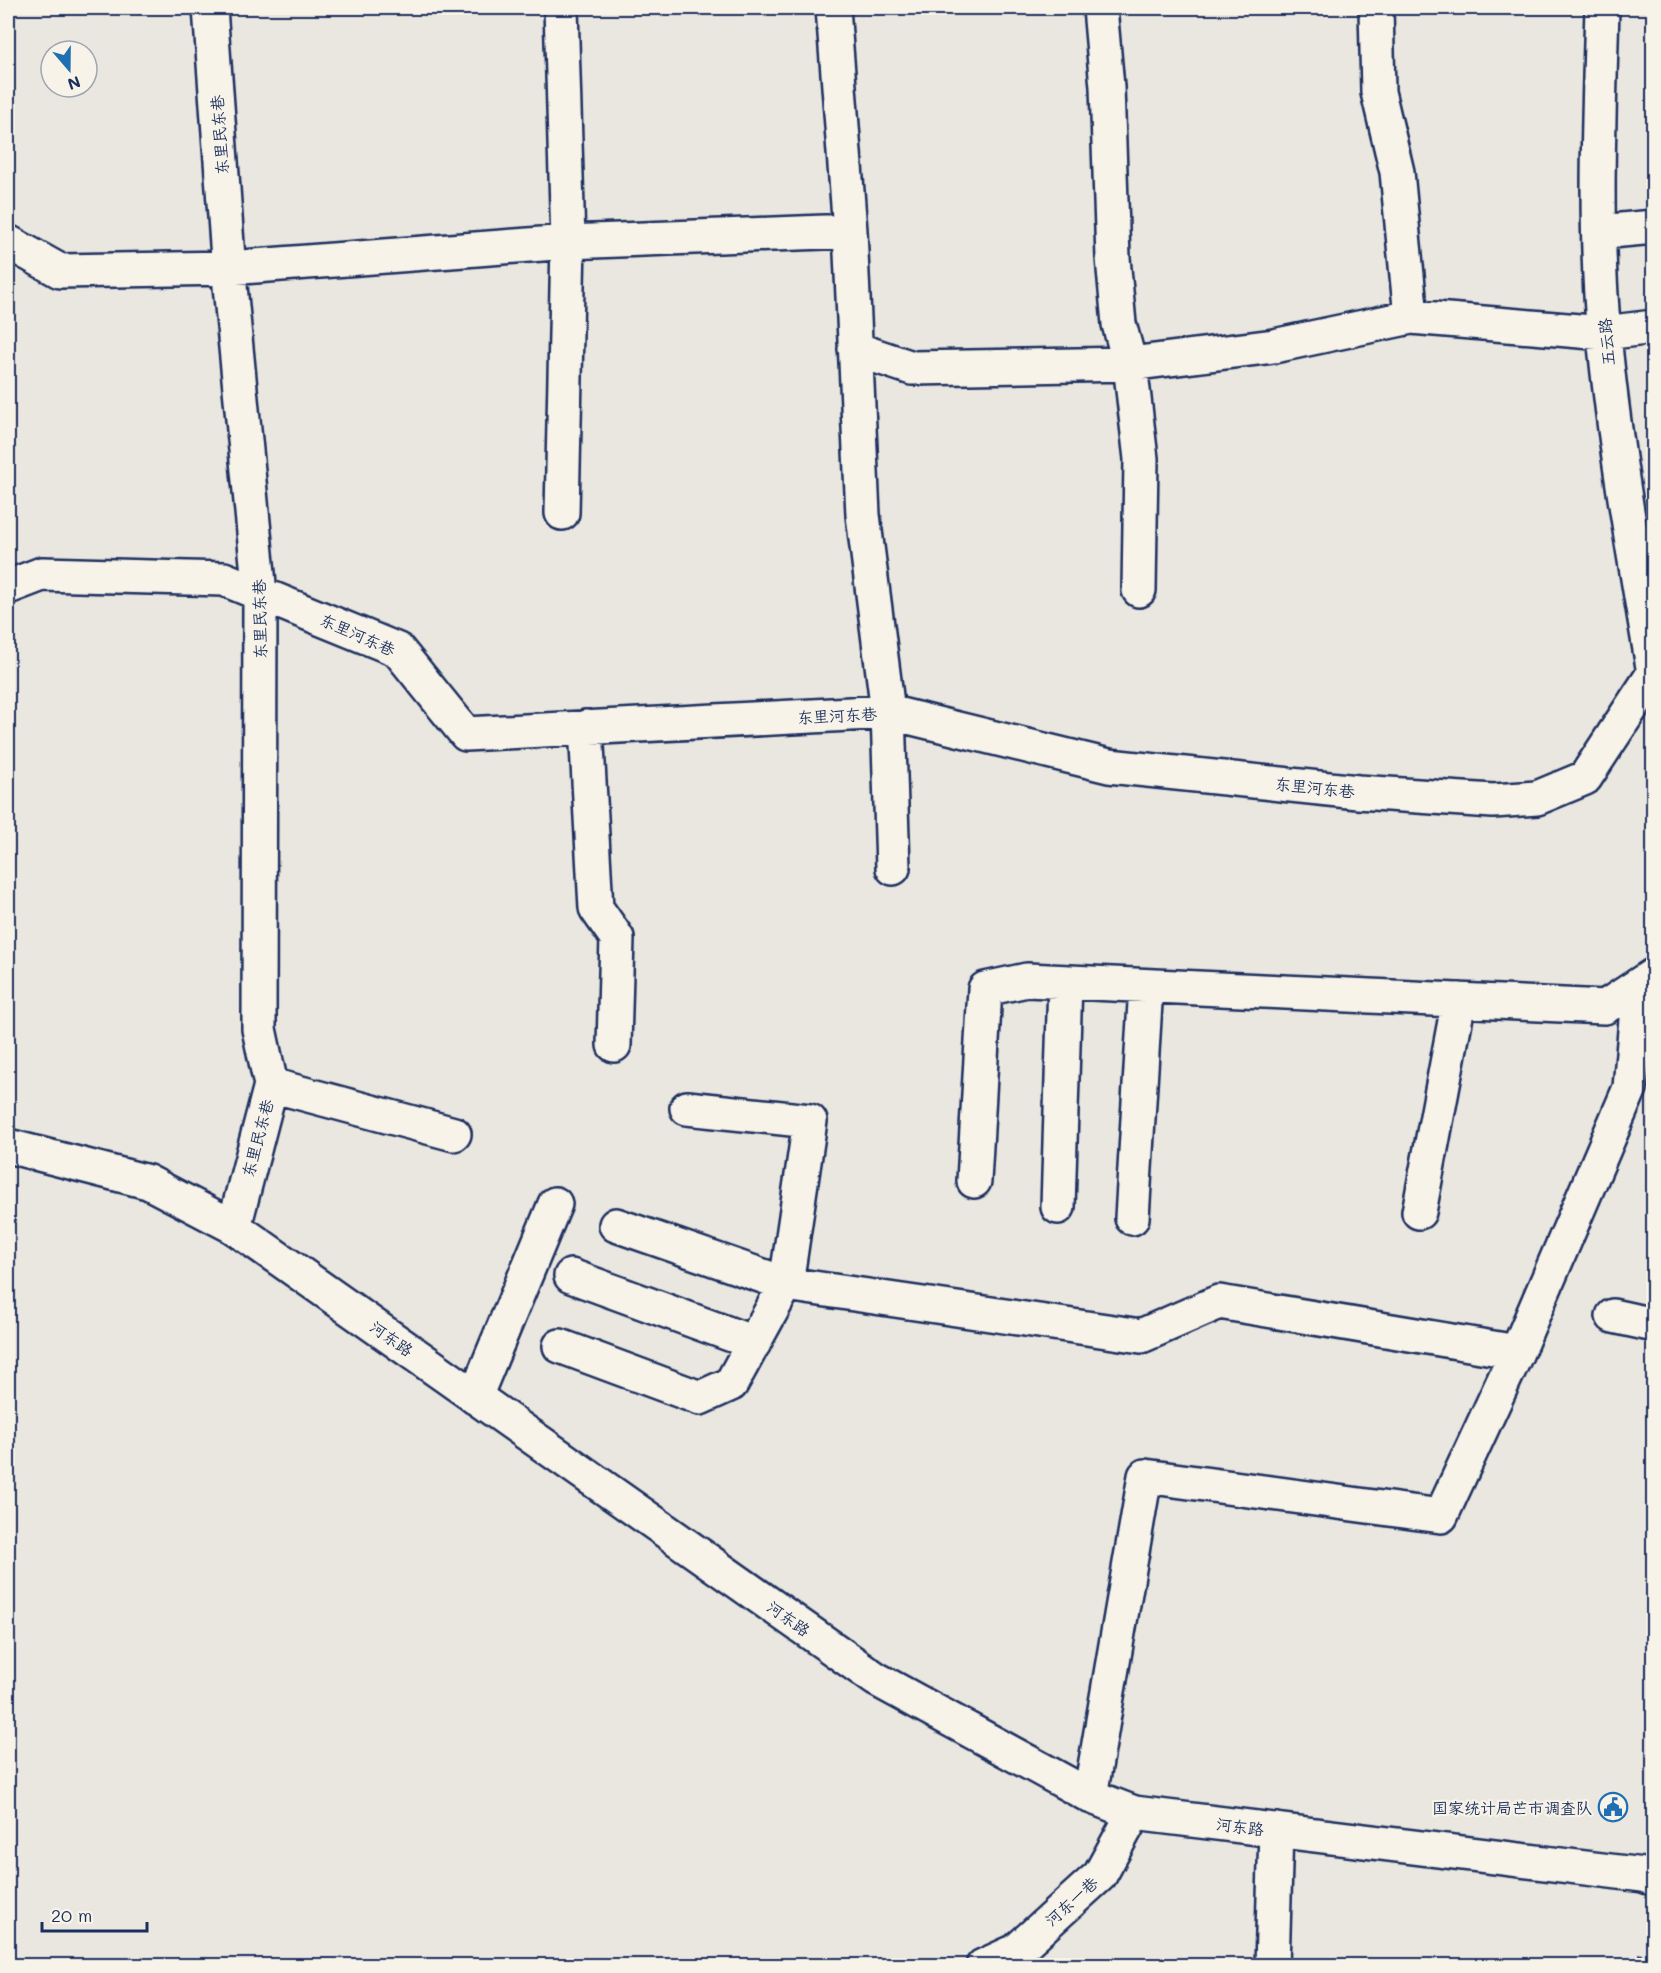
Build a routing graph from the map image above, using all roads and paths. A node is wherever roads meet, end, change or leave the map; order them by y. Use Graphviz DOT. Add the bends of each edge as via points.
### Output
graph roads {
  1 [pos="210,8"];
  2 [pos="561,8"];
  3 [pos="833,8"];
  4 [pos="1100,8"];
  5 [pos="1376,8"];
  6 [pos="1602,8"];
  7 [pos="1653,227"];
  8 [pos="850,231"];
  9 [pos="1600,232"];
  10 [pos="8,242"];
  11 [pos="568,242"];
  12 [pos="229,268"];
  13 [pos="1411,317"];
  14 [pos="1653,327"];
  15 [pos="1604,333"];
  16 [pos="855,349"];
  17 [pos="1130,364"];
  18 [pos="562,513"];
  19 [pos="8,587"];
  20 [pos="1139,590"];
  21 [pos="260,594"];
  22 [pos="1653,673"];
  23 [pos="888,712"];
  24 [pos="586,728"];
  25 [pos="893,868"];
  26 [pos="1646,980"];
  27 [pos="1065,982"];
  28 [pos="1146,986"];
  29 [pos="1459,1000"];
  30 [pos="614,1045"];
  31 [pos="271,1085"];
  32 [pos="687,1108"];
  33 [pos="454,1134"];
  34 [pos="8,1146"];
  35 [pos="974,1181"];
  36 [pos="555,1204"];
  37 [pos="1058,1207"];
  38 [pos="1419,1212"];
  39 [pos="1132,1218"];
  40 [pos="616,1225"];
  41 [pos="234,1227"];
  42 [pos="571,1276"];
  43 [pos="786,1284"];
  44 [pos="1613,1317"];
  45 [pos="1653,1325"];
  46 [pos="754,1343"];
  47 [pos="560,1346"];
  48 [pos="1517,1352"];
  49 [pos="475,1396"];
  50 [pos="1090,1796"];
  51 [pos="1134,1813"];
  52 [pos="1276,1830"];
  53 [pos="1653,1879"];
  54 [pos="983,1965"];
  55 [pos="1272,1965"];
  1 -- 12 [label="street, 东里民东巷"];
  2 -- 11 [label="street"];
  3 -- 8 [label="street"];
  4 -- 17 [label="street" via="1113,258 1119,324"];
  5 -- 13 [label="street" via="1378,92 1397,172"];
  6 -- 9 [label="street, 五云路"];
  7 -- 9 [label="street"];
  8 -- 11 [label="street"];
  8 -- 16 [label="street"];
  9 -- 15 [label="street, 五云路"];
  10 -- 12 [label="street" via="60,270"];
  11 -- 12 [label="street"];
  11 -- 18 [label="street"];
  12 -- 21 [label="street, 东里民东巷"];
  13 -- 15 [label="street"];
  13 -- 17 [label="street" via="1274,346"];
  14 -- 15 [label="street"];
  15 -- 22 [label="street, 五云路" via="1617,457"];
  16 -- 17 [label="street" via="912,368"];
  16 -- 23 [label="street" via="863,515"];
  17 -- 20 [label="street" via="1141,459"];
  19 -- 21 [label="street, 东里河东巷" via="42,574 224,579"];
  21 -- 24 [label="street, 东里河东巷" via="398,650 466,734"];
  21 -- 31 [label="street, 东里民东巷" via="259,1029"];
  22 -- 23 [label="street, 东里河东巷" via="1585,778 1538,798 1493,801 1358,792 1109,766"];
  23 -- 24 [label="street, 东里河东巷"];
  23 -- 25 [label="street"];
  24 -- 30 [label="street" via="596,908 617,938"];
  26 -- 29 [label="street" via="1605,1007"];
  26 -- 48 [label="street" via="1630,1088"];
  27 -- 28 [label="street"];
  27 -- 35 [label="street" via="1027,980 985,989"];
  27 -- 37 [label="street"];
  28 -- 29 [label="street"];
  28 -- 39 [label="street"];
  29 -- 38 [label="street"];
  31 -- 33 [label="street"];
  31 -- 41 [label="street, 东里民东巷"];
  32 -- 43 [label="street" via="810,1121"];
  34 -- 41 [label="street, 河东路" via="148,1182"];
  36 -- 49 [label="street"];
  40 -- 43 [label="street"];
  41 -- 49 [label="street, 河东路"];
  42 -- 46 [label="street"];
  43 -- 46 [label="street"];
  43 -- 48 [label="street" via="1140,1336 1220,1302"];
  44 -- 45 [label="street"];
  46 -- 47 [label="street" via="731,1384 700,1398"];
  48 -- 50 [label="street" via="1441,1516 1145,1476"];
  49 -- 50 [label="street, 河东路" via="876,1678"];
  50 -- 51 [label="street, 河东路"];
  51 -- 52 [label="street, 河东路"];
  51 -- 54 [label="street, 河东一巷" via="1100,1875 1016,1951"];
  52 -- 53 [label="street, 河东路"];
  52 -- 55 [label="street"];
}
